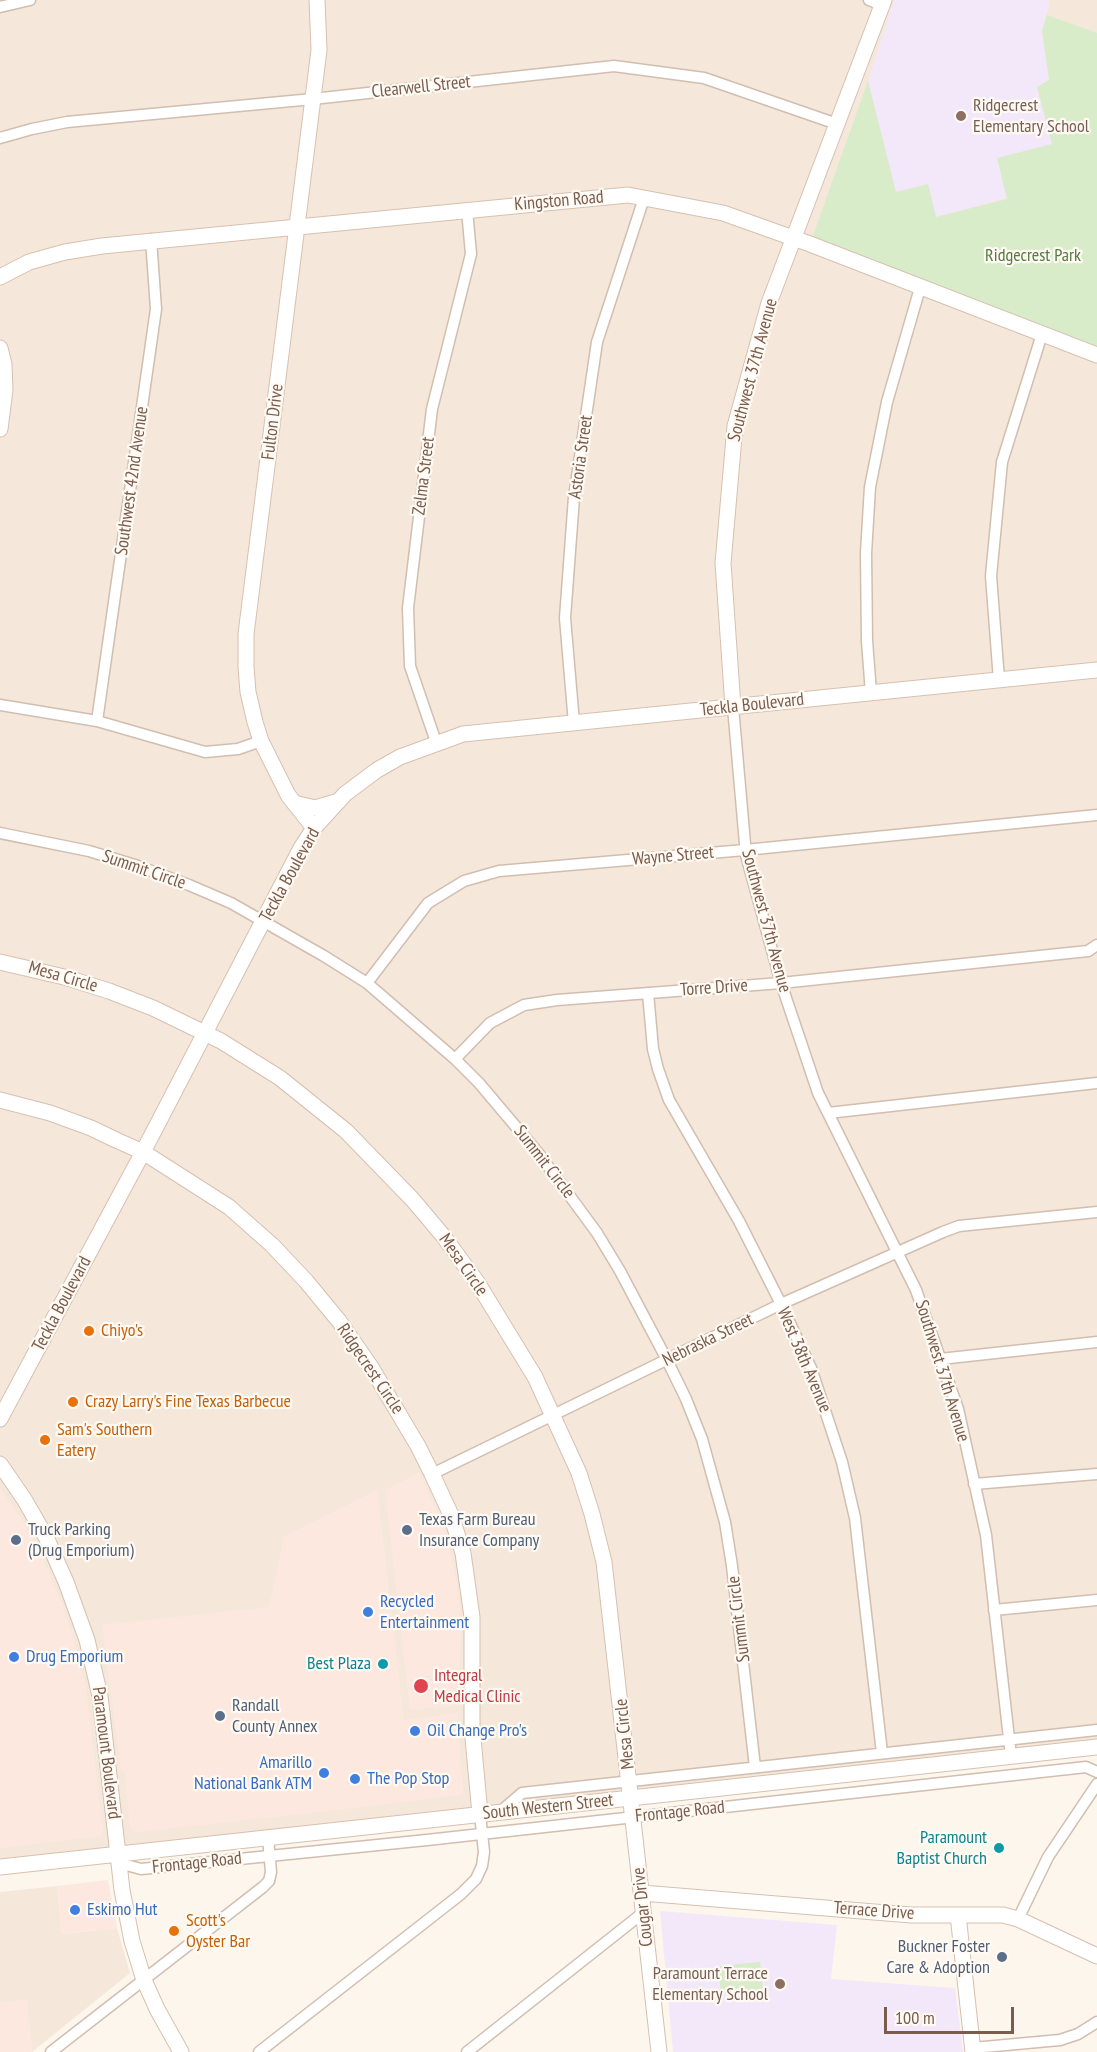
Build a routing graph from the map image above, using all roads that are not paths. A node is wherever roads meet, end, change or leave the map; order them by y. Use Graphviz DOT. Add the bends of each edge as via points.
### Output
graph roads {
  1 [pos="30,0"];
  2 [pos="317,0"];
  3 [pos="878,2"];
  4 [pos="0,7"];
  5 [pos="313,99"];
  6 [pos="837,124"];
  7 [pos="0,138"];
  8 [pos="644,198"];
  9 [pos="467,210"];
  10 [pos="298,227"];
  11 [pos="151,239"];
  12 [pos="793,240"];
  13 [pos="0,277"];
  14 [pos="920,288"];
  15 [pos="1042,334"];
  16 [pos="0,348"];
  17 [pos="1097,355"];
  18 [pos="0,429"];
  19 [pos="1097,670"];
  20 [pos="999,680"];
  21 [pos="871,693"];
  22 [pos="0,705"];
  23 [pos="734,707"];
  24 [pos="97,722"];
  25 [pos="574,723"];
  26 [pos="261,741"];
  27 [pos="436,742"];
  28 [pos="339,801"];
  29 [pos="294,803"];
  30 [pos="1097,815"];
  31 [pos="314,828"];
  32 [pos="0,833"];
  33 [pos="745,850"];
  34 [pos="264,920"];
  35 [pos="1097,945"];
  36 [pos="0,962"];
  37 [pos="367,983"];
  38 [pos="781,983"];
  39 [pos="648,993"];
  40 [pos="204,1032"];
  41 [pos="455,1059"];
  42 [pos="1097,1083"];
  43 [pos="0,1100"];
  44 [pos="828,1113"];
  45 [pos="143,1152"];
  46 [pos="1097,1212"];
  47 [pos="898,1253"];
  48 [pos="781,1305"];
  49 [pos="1097,1342"];
  50 [pos="940,1359"];
  51 [pos="667,1360"];
  52 [pos="553,1416"];
  53 [pos="0,1419"];
  54 [pos="0,1464"];
  55 [pos="432,1474"];
  56 [pos="1097,1474"];
  57 [pos="974,1484"];
  58 [pos="1097,1600"];
  59 [pos="994,1611"];
  60 [pos="1097,1730"];
  61 [pos="1009,1739"];
  62 [pos="1097,1747"];
  63 [pos="882,1753"];
  64 [pos="1011,1756"];
  65 [pos="755,1767"];
  66 [pos="1097,1772"];
  67 [pos="630,1781"];
  68 [pos="1097,1784"];
  69 [pos="632,1798"];
  70 [pos="500,1812"];
  71 [pos="480,1814"];
  72 [pos="634,1817"];
  73 [pos="483,1834"];
  74 [pos="268,1838"];
  75 [pos="270,1856"];
  76 [pos="118,1859"];
  77 [pos="0,1867"];
  78 [pos="642,1893"];
  79 [pos="644,1912"];
  80 [pos="958,1915"];
  81 [pos="1018,1919"];
  82 [pos="1097,1956"];
  83 [pos="144,1980"];
  84 [pos="1097,2022"];
  85 [pos="973,2050"];
  86 [pos="51,2052"];
  87 [pos="181,2052"];
  88 [pos="259,2052"];
  89 [pos="466,2052"];
  90 [pos="659,2052"];
  1 -- 4 [label="street"];
  2 -- 5 [label="street, Fulton Drive" via="319,50"];
  3 -- 6 [label="street, Southwest 37th Avenue"];
  5 -- 6 [label="street, Clearwell Street" via="614,66 704,78"];
  5 -- 7 [label="street, Clearwell Street" via="67,122"];
  5 -- 10 [label="street, Fulton Drive"];
  6 -- 12 [label="street, Southwest 37th Avenue"];
  8 -- 9 [label="street, Kingston Road" via="628,195"];
  8 -- 12 [label="street, Kingston Road" via="723,213"];
  8 -- 25 [label="street, Astoria Street" via="597,342 574,497 565,618"];
  9 -- 10 [label="street, Kingston Road"];
  9 -- 27 [label="street, Zelma Street" via="471,254 432,410 408,608 410,666"];
  10 -- 11 [label="street, Kingston Road"];
  10 -- 26 [label="street, Fulton Drive" via="246,634 248,692"];
  11 -- 13 [label="street, Kingston Road" via="65,252 30,262"];
  11 -- 24 [label="street, Southwest 42nd Avenue" via="156,309"];
  12 -- 14 [label="street, Kingston Road"];
  12 -- 23 [label="street, Southwest 37th Avenue" via="769,303 735,426 723,563"];
  14 -- 15 [label="street, Kingston Road"];
  14 -- 21 [label="street" via="887,402 870,487 866,564"];
  15 -- 17 [label="street, Kingston Road"];
  15 -- 20 [label="street" via="1002,462 991,576"];
  16 -- 18 [label="street" via="4,390"];
  19 -- 20 [label="street, Teckla Boulevard"];
  20 -- 21 [label="street, Teckla Boulevard"];
  21 -- 23 [label="street, Teckla Boulevard"];
  22 -- 24 [label="street"];
  23 -- 25 [label="street, Teckla Boulevard"];
  23 -- 33 [label="street, Southwest 37th Avenue"];
  24 -- 26 [label="street" via="205,752 238,749"];
  25 -- 27 [label="street, Teckla Boulevard" via="463,734"];
  26 -- 29 [label="street, Fulton Drive"];
  27 -- 28 [label="street, Teckla Boulevard" via="377,770"];
  28 -- 29 [label="street" via="315,808"];
  28 -- 31 [label="street, Teckla Boulevard"];
  29 -- 31 [label="street, Fulton Drive"];
  30 -- 33 [label="street, Wayne Street"];
  31 -- 34 [label="street, Teckla Boulevard"];
  32 -- 34 [label="street, Summit Circle" via="89,851 138,866"];
  33 -- 37 [label="street, Wayne Street" via="500,871 464,880 428,903"];
  33 -- 38 [label="street, Southwest 37th Avenue"];
  34 -- 37 [label="street, Summit Circle"];
  34 -- 40 [label="street, Teckla Boulevard"];
  35 -- 38 [label="street, Torre Drive" via="1088,951"];
  36 -- 40 [label="street, Mesa Circle" via="109,991"];
  37 -- 41 [label="street, Summit Circle"];
  38 -- 39 [label="street, Torre Drive"];
  38 -- 44 [label="street, Southwest 37th Avenue"];
  39 -- 41 [label="street, Torre Drive" via="524,1005 490,1023"];
  39 -- 48 [label="street, West 38th Avenue" via="653,1049 669,1100 739,1221"];
  40 -- 45 [label="street, Teckla Boulevard"];
  40 -- 52 [label="street, Mesa Circle" via="312,1102 413,1200 477,1282 535,1377"];
  41 -- 51 [label="street, Summit Circle" via="502,1109 568,1192 620,1271"];
  42 -- 44 [label="street"];
  43 -- 45 [label="street, Ridgecrest Circle" via="50,1113"];
  44 -- 47 [label="street, Southwest 37th Avenue"];
  45 -- 53 [label="street, Teckla Boulevard"];
  45 -- 55 [label="street, Ridgecrest Circle" via="228,1207 306,1281 371,1366"];
  46 -- 47 [label="street, Nebraska Street" via="959,1226"];
  47 -- 48 [label="street, Nebraska Street"];
  47 -- 50 [label="street, Southwest 37th Avenue" via="916,1290"];
  48 -- 51 [label="street, Nebraska Street"];
  48 -- 63 [label="street, West 38th Avenue" via="811,1368 845,1473 855,1518"];
  49 -- 50 [label="street"];
  50 -- 57 [label="street, Southwest 37th Avenue" via="958,1409"];
  51 -- 52 [label="street, Nebraska Street"];
  51 -- 65 [label="street, Summit Circle" via="702,1439 725,1522"];
  52 -- 55 [label="street, Nebraska Street"];
  52 -- 67 [label="street, Mesa Circle" via="579,1473 604,1562"];
  54 -- 76 [label="street, Paramount Boulevard" via="49,1543 87,1640 100,1696"];
  55 -- 71 [label="street, Ridgecrest Circle" via="451,1515 468,1581 472,1617 472,1728"];
  56 -- 57 [label="street"];
  57 -- 59 [label="street, Southwest 37th Avenue" via="986,1536"];
  58 -- 59 [label="street"];
  59 -- 61 [label="street, Southwest 37th Avenue"];
  60 -- 61 [label="street"];
  61 -- 63 [label="street"];
  61 -- 64 [label="street, Southwest 37th Avenue"];
  62 -- 64 [label="street, South Western Street"];
  63 -- 65 [label="street"];
  64 -- 69 [label="street, South Western Street"];
  65 -- 67 [label="street"];
  66 -- 72 [label="street, Frontage Road" via="1086,1767"];
  67 -- 69 [label="street, Mesa Circle"];
  67 -- 70 [label="street" via="522,1793"];
  68 -- 81 [label="street" via="1048,1857"];
  69 -- 70 [label="street, South Western Street"];
  69 -- 72 [label="street, Cougar Drive"];
  70 -- 71 [label="street, South Western Street"];
  71 -- 73 [label="street"];
  71 -- 74 [label="street, South Western Street"];
  72 -- 73 [label="street, Frontage Road"];
  72 -- 78 [label="street, Cougar Drive"];
  73 -- 75 [label="street, Frontage Road"];
  73 -- 88 [label="street" via="482,1866 461,1894"];
  74 -- 75 [label="street"];
  74 -- 76 [label="street, South Western Street"];
  75 -- 76 [label="street, Frontage Road" via="141,1869"];
  75 -- 83 [label="street" via="269,1881 263,1887"];
  76 -- 77 [label="street, South Western Street"];
  76 -- 83 [label="street, Paramount Boulevard" via="127,1918"];
  78 -- 79 [label="street, Cougar Drive"];
  78 -- 80 [label="street, Terrace Drive" via="911,1915"];
  79 -- 89 [label="street"];
  79 -- 90 [label="street, Cougar Drive"];
  80 -- 81 [label="street, Terrace Drive"];
  80 -- 85 [label="street"];
  81 -- 82 [label="street, Terrace Drive"];
  83 -- 86 [label="street"];
  83 -- 87 [label="street, Paramount Boulevard"];
  84 -- 85 [label="street" via="1060,2040"];
}
